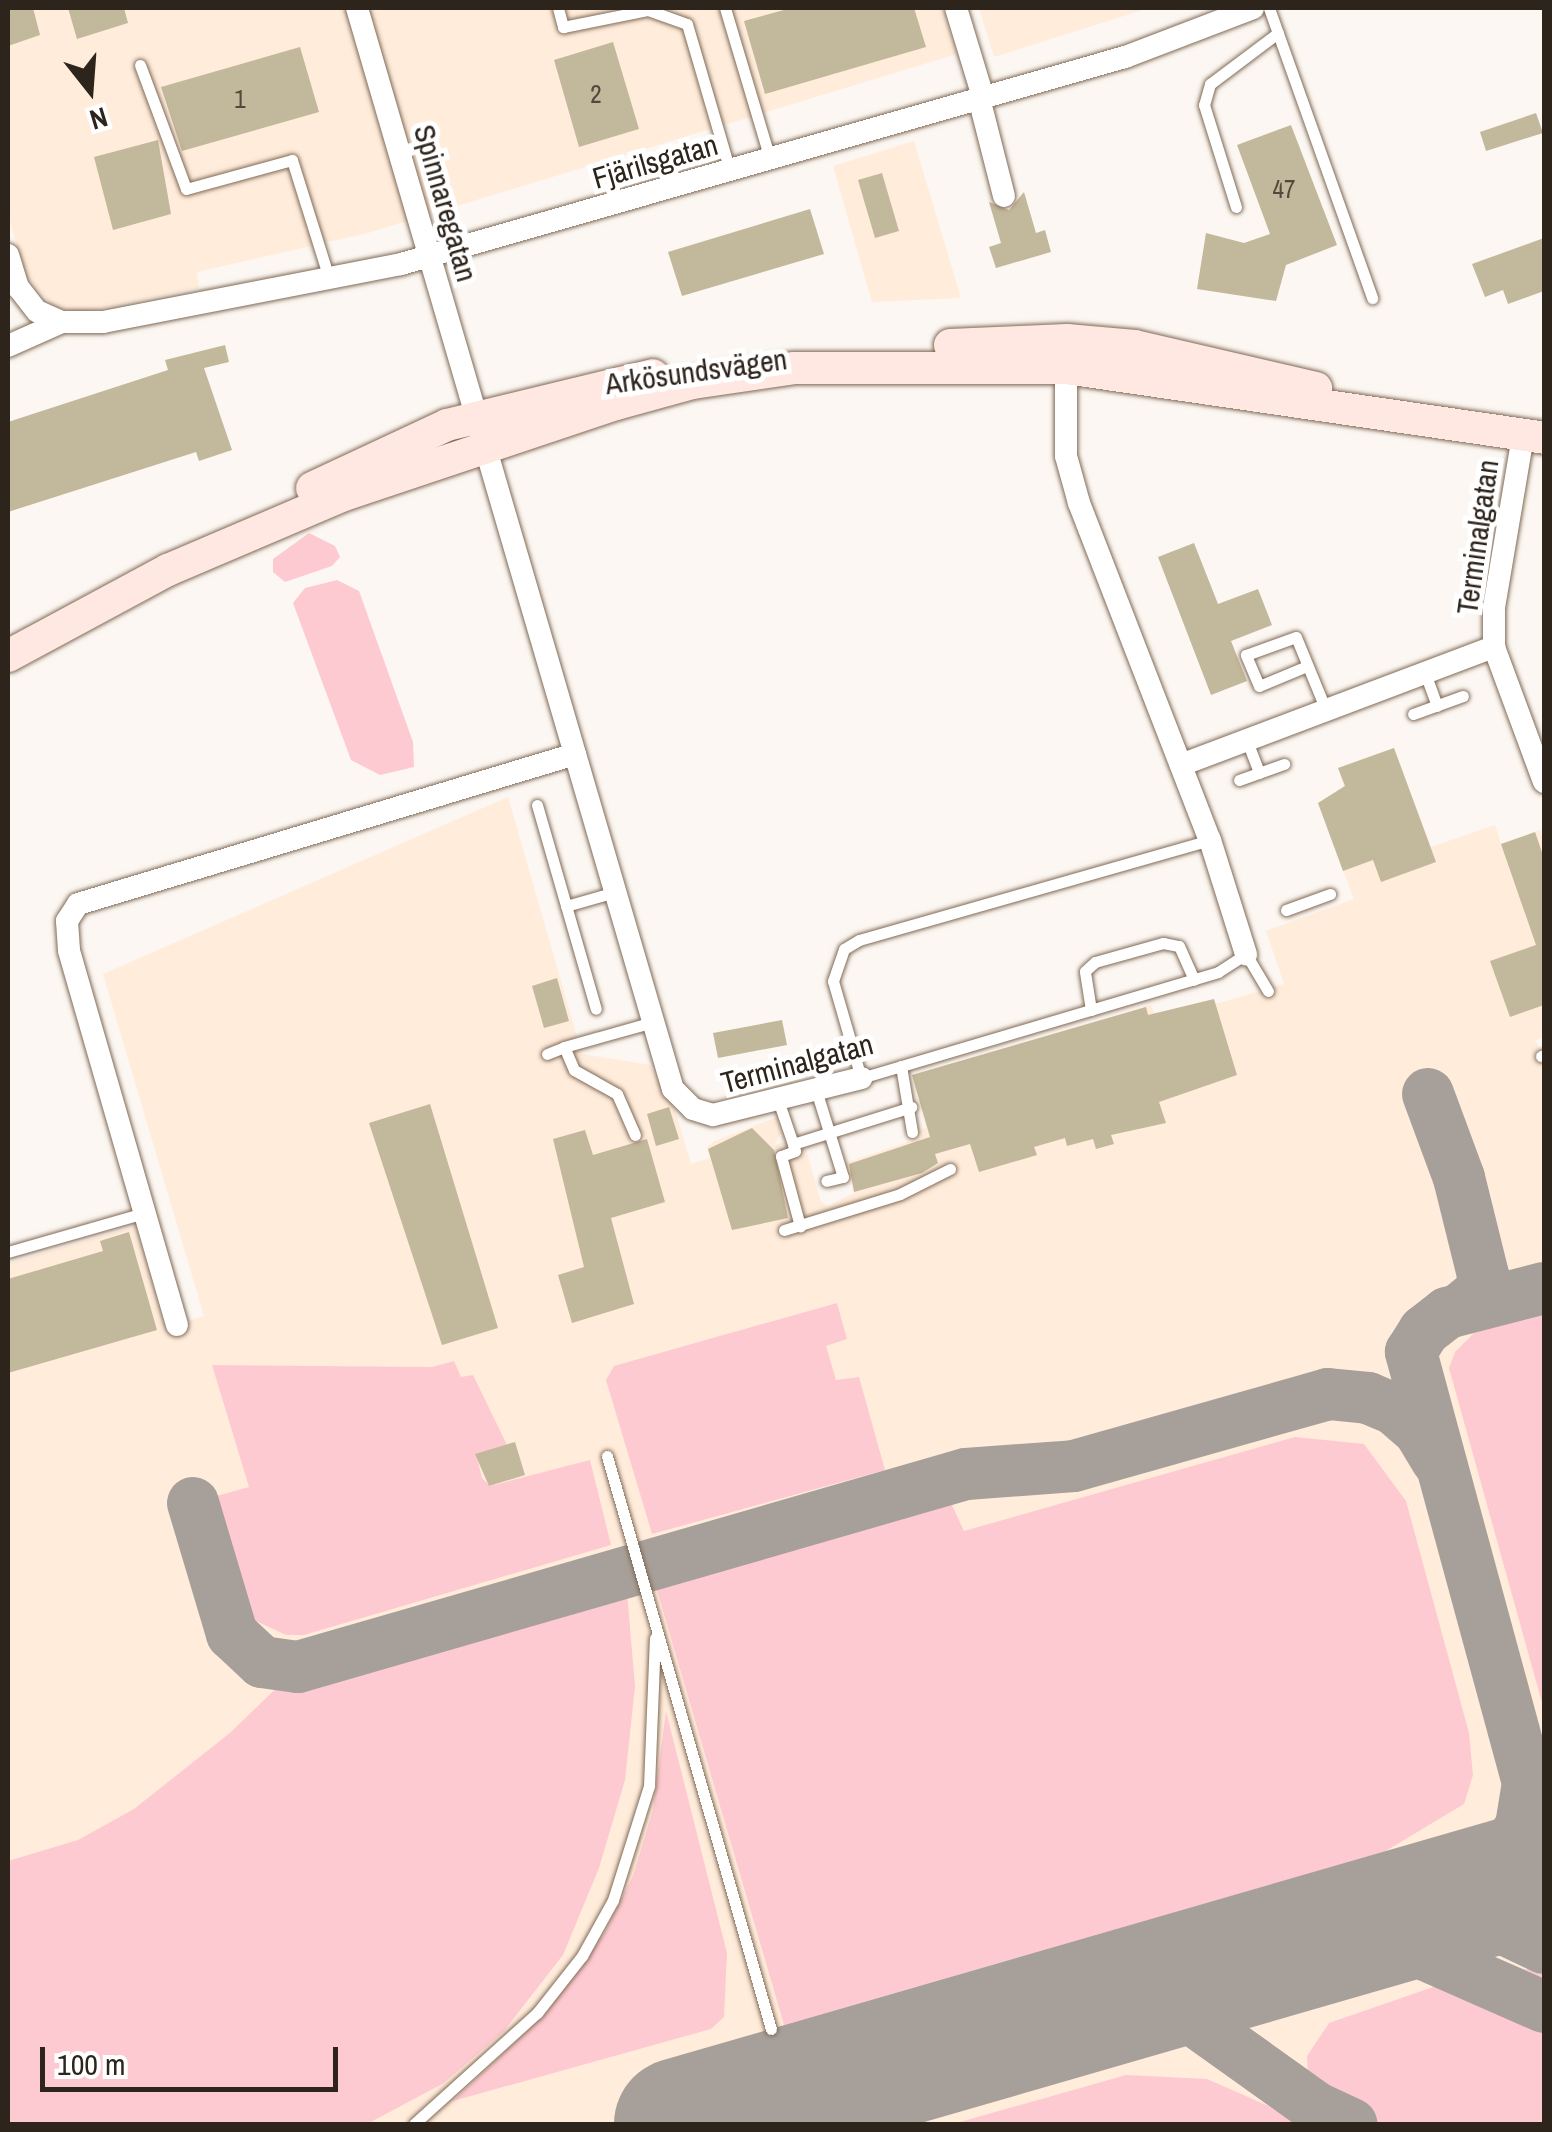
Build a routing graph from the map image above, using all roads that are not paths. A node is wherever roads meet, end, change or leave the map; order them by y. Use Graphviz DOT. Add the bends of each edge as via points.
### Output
graph roads {
  1 [pos="357,8"];
  2 [pos="558,8"];
  3 [pos="725,8"];
  4 [pos="956,8"];
  5 [pos="1253,8"];
  6 [pos="1268,8"];
  7 [pos="1278,33"];
  8 [pos="140,65"];
  9 [pos="981,98"];
  10 [pos="770,159"];
  11 [pos="730,171"];
  12 [pos="1004,196"];
  13 [pos="1236,207"];
  14 [pos="8,255"];
  15 [pos="430,256"];
  16 [pos="329,278"];
  17 [pos="1372,298"];
  18 [pos="62,322"];
  19 [pos="8,346"];
  20 [pos="1066,354"];
  21 [pos="480,431"];
  22 [pos="1534,437"];
  23 [pos="8,634"];
  24 [pos="1494,647"];
  25 [pos="8,656"];
  26 [pos="1308,666"];
  27 [pos="1425,673"];
  28 [pos="1463,696"];
  29 [pos="1436,706"];
  30 [pos="1326,710"];
  31 [pos="1413,714"];
  32 [pos="1247,742"];
  33 [pos="1538,746"];
  34 [pos="575,754"];
  35 [pos="1284,764"];
  36 [pos="1182,765"];
  37 [pos="1259,773"];
  38 [pos="1239,780"];
  39 [pos="1544,782"];
  40 [pos="537,805"];
  41 [pos="1210,840"];
  42 [pos="615,892"];
  43 [pos="1330,894"];
  44 [pos="566,906"];
  45 [pos="1286,910"];
  46 [pos="1246,954"];
  47 [pos="1194,980"];
  48 [pos="1268,991"];
  49 [pos="596,1009"];
  50 [pos="1091,1010"];
  51 [pos="652,1022"];
  52 [pos="564,1047"];
  53 [pos="547,1054"];
  54 [pos="900,1066"];
  55 [pos="861,1078"];
  56 [pos="816,1090"];
  57 [pos="778,1100"];
  58 [pos="911,1107"];
  59 [pos="829,1132"];
  60 [pos="912,1132"];
  61 [pos="635,1135"];
  62 [pos="793,1144"];
  63 [pos="950,1169"];
  64 [pos="826,1181"];
  65 [pos="144,1213"];
  66 [pos="800,1226"];
  67 [pos="784,1230"];
  68 [pos="8,1252"];
  69 [pos="177,1325"];
  70 [pos="607,1456"];
  71 [pos="655,1622"];
  72 [pos="772,2029"];
  73 [pos="414,2124"];
  1 -- 15 [label="street, Spinnaregatan"];
  2 -- 11 [label="lane" via="564,27 648,10 688,24"];
  3 -- 10 [label="lane"];
  4 -- 9 [label="street"];
  5 -- 9 [label="street, Fjärilsgatan" via="1191,36"];
  6 -- 7 [label="lane"];
  7 -- 13 [label="lane" via="1210,84 1204,105"];
  7 -- 17 [label="lane"];
  8 -- 16 [label="lane" via="186,189 292,160"];
  9 -- 10 [label="street, Fjärilsgatan"];
  9 -- 12 [label="street"];
  10 -- 11 [label="street, Fjärilsgatan"];
  11 -- 15 [label="street, Fjärilsgatan"];
  14 -- 18 [label="street" via="18,287 37,311"];
  15 -- 16 [label="street, Fjärilsgatan"];
  15 -- 21 [label="street, Spinnaregatan"];
  16 -- 18 [label="street, Fjärilsgatan" via="102,322"];
  18 -- 19 [label="street, Fjärilsgatan"];
  20 -- 21 [label="main road, Arkösundsvägen" via="726,365 594,384"];
  20 -- 22 [label="main road, Arkösundsvägen" via="1215,361 1425,421"];
  20 -- 36 [label="street" via="1066,456 1079,503"];
  21 -- 23 [label="main road, Arkösundsvägen"];
  21 -- 25 [label="main road, Arkösundsvägen" via="252,532"];
  21 -- 34 [label="street, Terminalgatan"];
  22 -- 24 [label="street, Terminalgatan" via="1494,606"];
  24 -- 27 [label="street, Terminalgatan"];
  24 -- 33 [label="street, Terminalgatan"];
  26 -- 26 [label="lane" via="1296,637 1246,655 1259,686"];
  26 -- 30 [label="lane"];
  27 -- 29 [label="lane"];
  27 -- 30 [label="street, Terminalgatan"];
  28 -- 29 [label="lane"];
  29 -- 31 [label="lane"];
  30 -- 32 [label="street, Terminalgatan"];
  32 -- 36 [label="street, Terminalgatan"];
  32 -- 37 [label="lane"];
  33 -- 39 [label="street, Terminalgatan"];
  34 -- 42 [label="street, Terminalgatan"];
  34 -- 65 [label="street" via="78,904 67,921 69,950"];
  35 -- 37 [label="lane"];
  36 -- 41 [label="street"];
  37 -- 38 [label="lane"];
  40 -- 44 [label="lane"];
  41 -- 46 [label="street"];
  41 -- 55 [label="lane" via="859,940 836,966 837,1002"];
  42 -- 44 [label="lane"];
  42 -- 51 [label="street, Terminalgatan"];
  43 -- 45 [label="lane"];
  44 -- 49 [label="lane"];
  46 -- 47 [label="lane, Terminalgatan"];
  46 -- 48 [label="lane"];
  47 -- 50 [label="lane, Terminalgatan"];
  47 -- 50 [label="lane" via="1180,946 1163,943 1094,962 1084,985"];
  50 -- 54 [label="lane, Terminalgatan"];
  51 -- 52 [label="lane"];
  51 -- 57 [label="street, Terminalgatan" via="673,1090 694,1109 714,1116"];
  52 -- 53 [label="lane"];
  52 -- 61 [label="lane" via="574,1070 617,1094"];
  54 -- 55 [label="lane, Terminalgatan"];
  54 -- 58 [label="lane"];
  55 -- 56 [label="street, Terminalgatan"];
  56 -- 57 [label="street, Terminalgatan"];
  56 -- 59 [label="lane"];
  57 -- 62 [label="lane"];
  58 -- 59 [label="lane"];
  58 -- 60 [label="lane"];
  59 -- 62 [label="lane"];
  59 -- 64 [label="lane" via="843,1177"];
  62 -- 66 [label="lane" via="795,1150 780,1155"];
  63 -- 66 [label="lane" via="900,1194"];
  65 -- 68 [label="lane"];
  65 -- 69 [label="street"];
  66 -- 67 [label="lane"];
  70 -- 71 [label="lane"];
  71 -- 72 [label="lane"];
  71 -- 73 [label="lane" via="649,1786 613,1900 582,1956 536,2013"];
}
